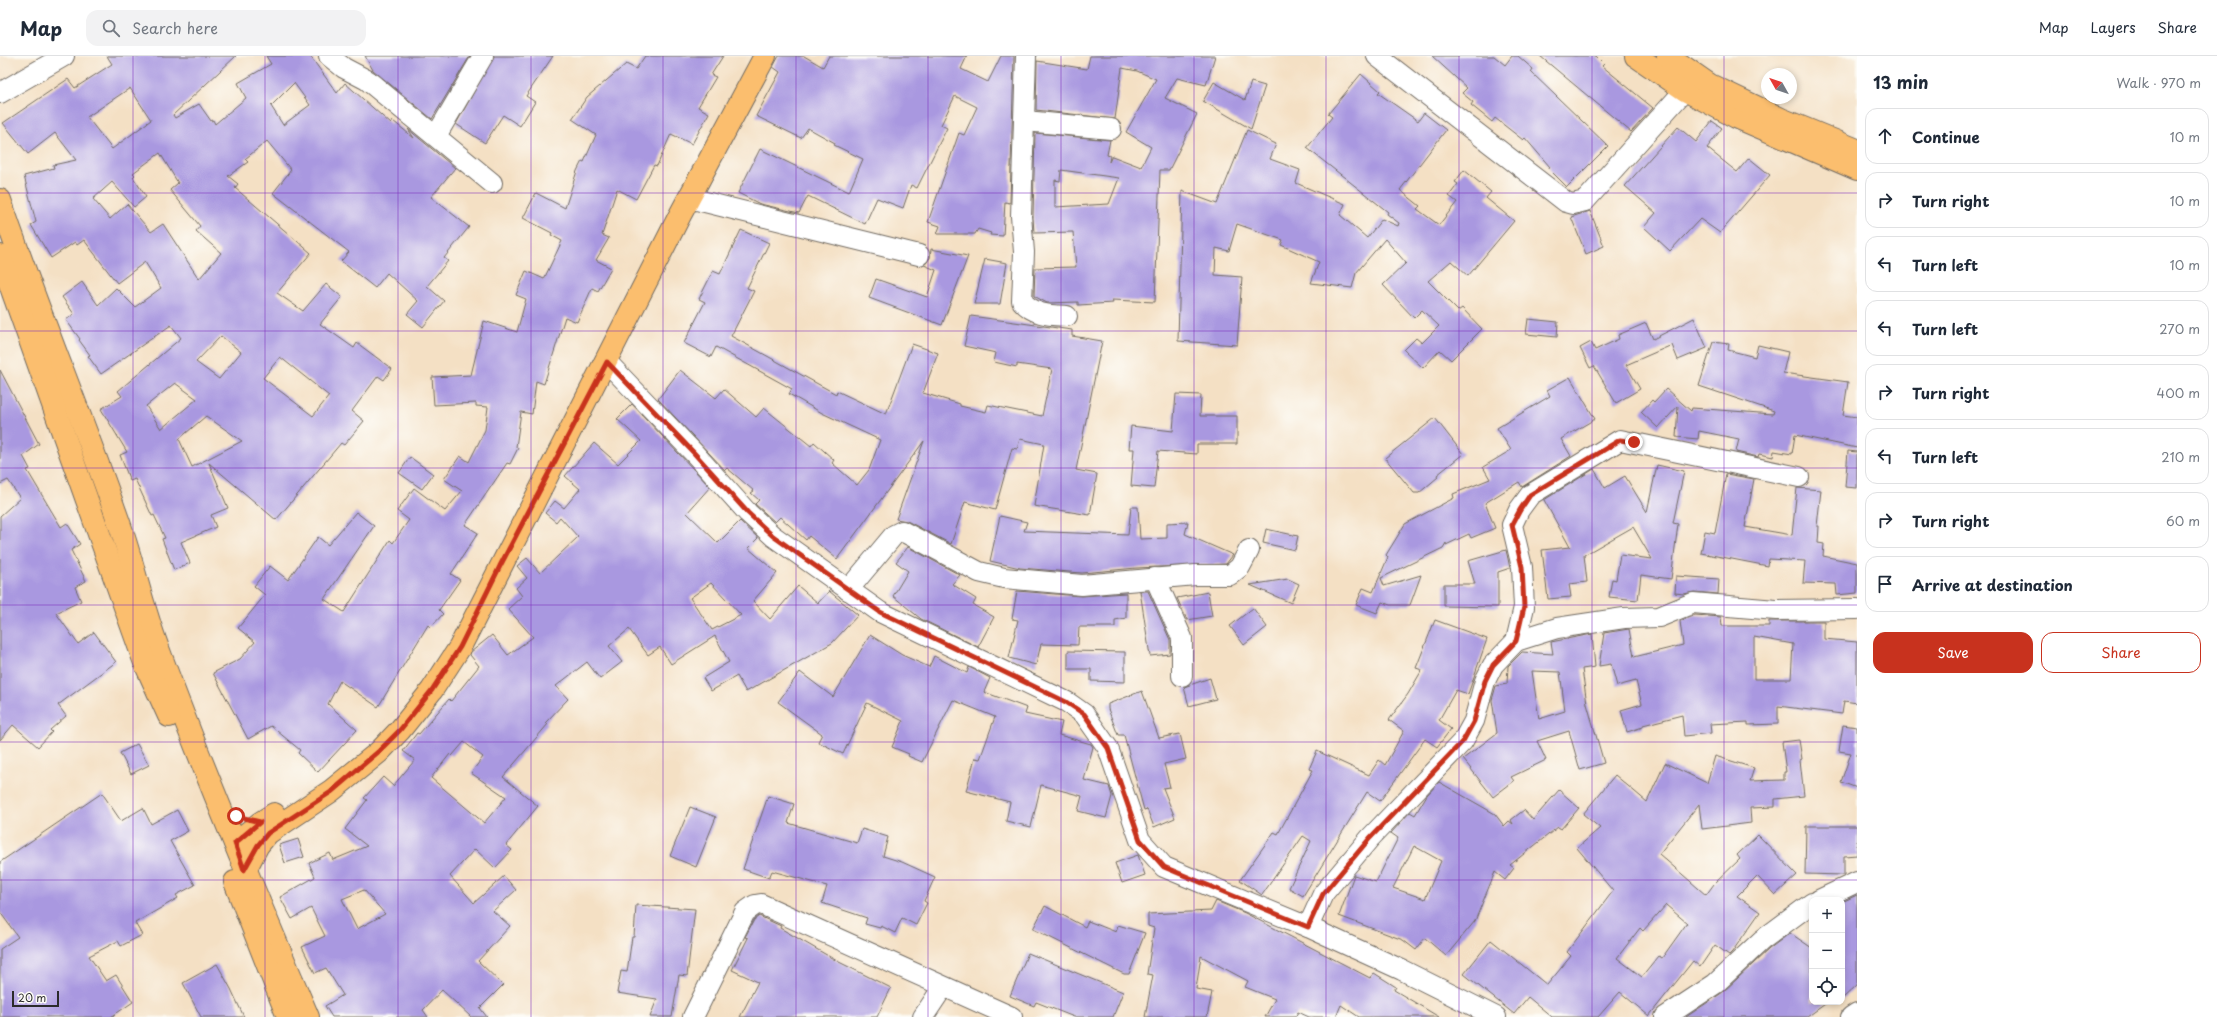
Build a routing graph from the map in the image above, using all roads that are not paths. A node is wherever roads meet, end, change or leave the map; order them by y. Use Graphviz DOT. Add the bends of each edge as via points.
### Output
graph roads {
  1 [pos="64,56"];
  2 [pos="328,56"];
  3 [pos="483,56"];
  4 [pos="751,56"];
  5 [pos="764,56"];
  6 [pos="1026,56"];
  7 [pos="1377,56"];
  8 [pos="1636,56"];
  9 [pos="1668,56"];
  10 [pos="1685,90"];
  11 [pos="0,93"];
  12 [pos="1025,121"];
  13 [pos="1111,129"];
  14 [pos="436,136"];
  15 [pos="1857,150"];
  16 [pos="1857,169"];
  17 [pos="492,183"];
  18 [pos="690,198"];
  19 [pos="0,200"];
  20 [pos="919,255"];
  21 [pos="0,256"];
  22 [pos="1066,316"];
  23 [pos="607,362"];
  24 [pos="1799,477"];
  25 [pos="118,519"];
  26 [pos="98,526"];
  27 [pos="1249,550"];
  28 [pos="1155,578"];
  29 [pos="848,590"];
  30 [pos="1857,609"];
  31 [pos="1516,641"];
  32 [pos="152,657"];
  33 [pos="1182,676"];
  34 [pos="167,691"];
  35 [pos="220,807"];
  36 [pos="260,822"];
  37 [pos="235,843"];
  38 [pos="244,870"];
  39 [pos="1857,882"];
  40 [pos="1825,897"];
  41 [pos="1809,905"];
  42 [pos="1308,927"];
  43 [pos="942,987"];
  44 [pos="1857,1013"];
  45 [pos="288,1017"];
  46 [pos="308,1017"];
  47 [pos="693,1017"];
  48 [pos="923,1017"];
  49 [pos="1012,1017"];
  50 [pos="1496,1017"];
  51 [pos="1665,1017"];
  52 [pos="1851,1017"];
  1 -- 11 [label="street"];
  2 -- 14 [label="street" via="367,80"];
  3 -- 14 [label="street"];
  4 -- 36 [label="main road" via="500,544 442,649 412,694 373,740 291,804"];
  5 -- 18 [label="main road"];
  6 -- 12 [label="street"];
  7 -- 10 [label="street" via="1566,202 1573,204 1585,201"];
  8 -- 10 [label="main road"];
  9 -- 15 [label="main road" via="1710,85 1781,119"];
  10 -- 16 [label="main road" via="1771,134"];
  12 -- 13 [label="street"];
  12 -- 22 [label="street" via="1022,301 1029,310 1040,314"];
  14 -- 17 [label="street"];
  18 -- 20 [label="street"];
  18 -- 23 [label="main road"];
  19 -- 25 [label="main road"];
  21 -- 26 [label="main road"];
  23 -- 29 [label="street" via="748,513 773,536"];
  23 -- 38 [label="main road" via="460,647 436,684 400,730 378,752 331,792 268,833"];
  24 -- 31 [label="street" via="1620,440 1530,495 1512,525 1522,567 1524,607"];
  25 -- 26 [label="main road"];
  25 -- 32 [label="main road" via="141,600"];
  26 -- 32 [label="main road"];
  27 -- 28 [label="street" via="1240,567 1230,575"];
  28 -- 29 [label="street" via="1082,585 1004,578 978,572 902,531 894,535"];
  28 -- 33 [label="street" via="1182,638"];
  29 -- 42 [label="street" via="880,612 1061,699 1084,714 1108,748 1140,840 1164,867"];
  30 -- 31 [label="street" via="1776,610 1693,603 1659,617 1624,618 1557,628"];
  31 -- 42 [label="street" via="1493,665 1485,681 1474,721 1463,741 1360,849 1323,894"];
  32 -- 34 [label="main road"];
  34 -- 35 [label="main road"];
  34 -- 45 [label="main road"];
  35 -- 36 [label="main road" via="242,819"];
  35 -- 37 [label="main road"];
  36 -- 37 [label="main road"];
  37 -- 38 [label="main road"];
  38 -- 46 [label="main road"];
  39 -- 40 [label="street"];
  41 -- 51 [label="street" via="1762,940 1715,984"];
  42 -- 50 [label="street"];
  43 -- 47 [label="street" via="761,904 745,912"];
  43 -- 48 [label="street"];
  43 -- 49 [label="street"];
  44 -- 52 [label="street"];
}
